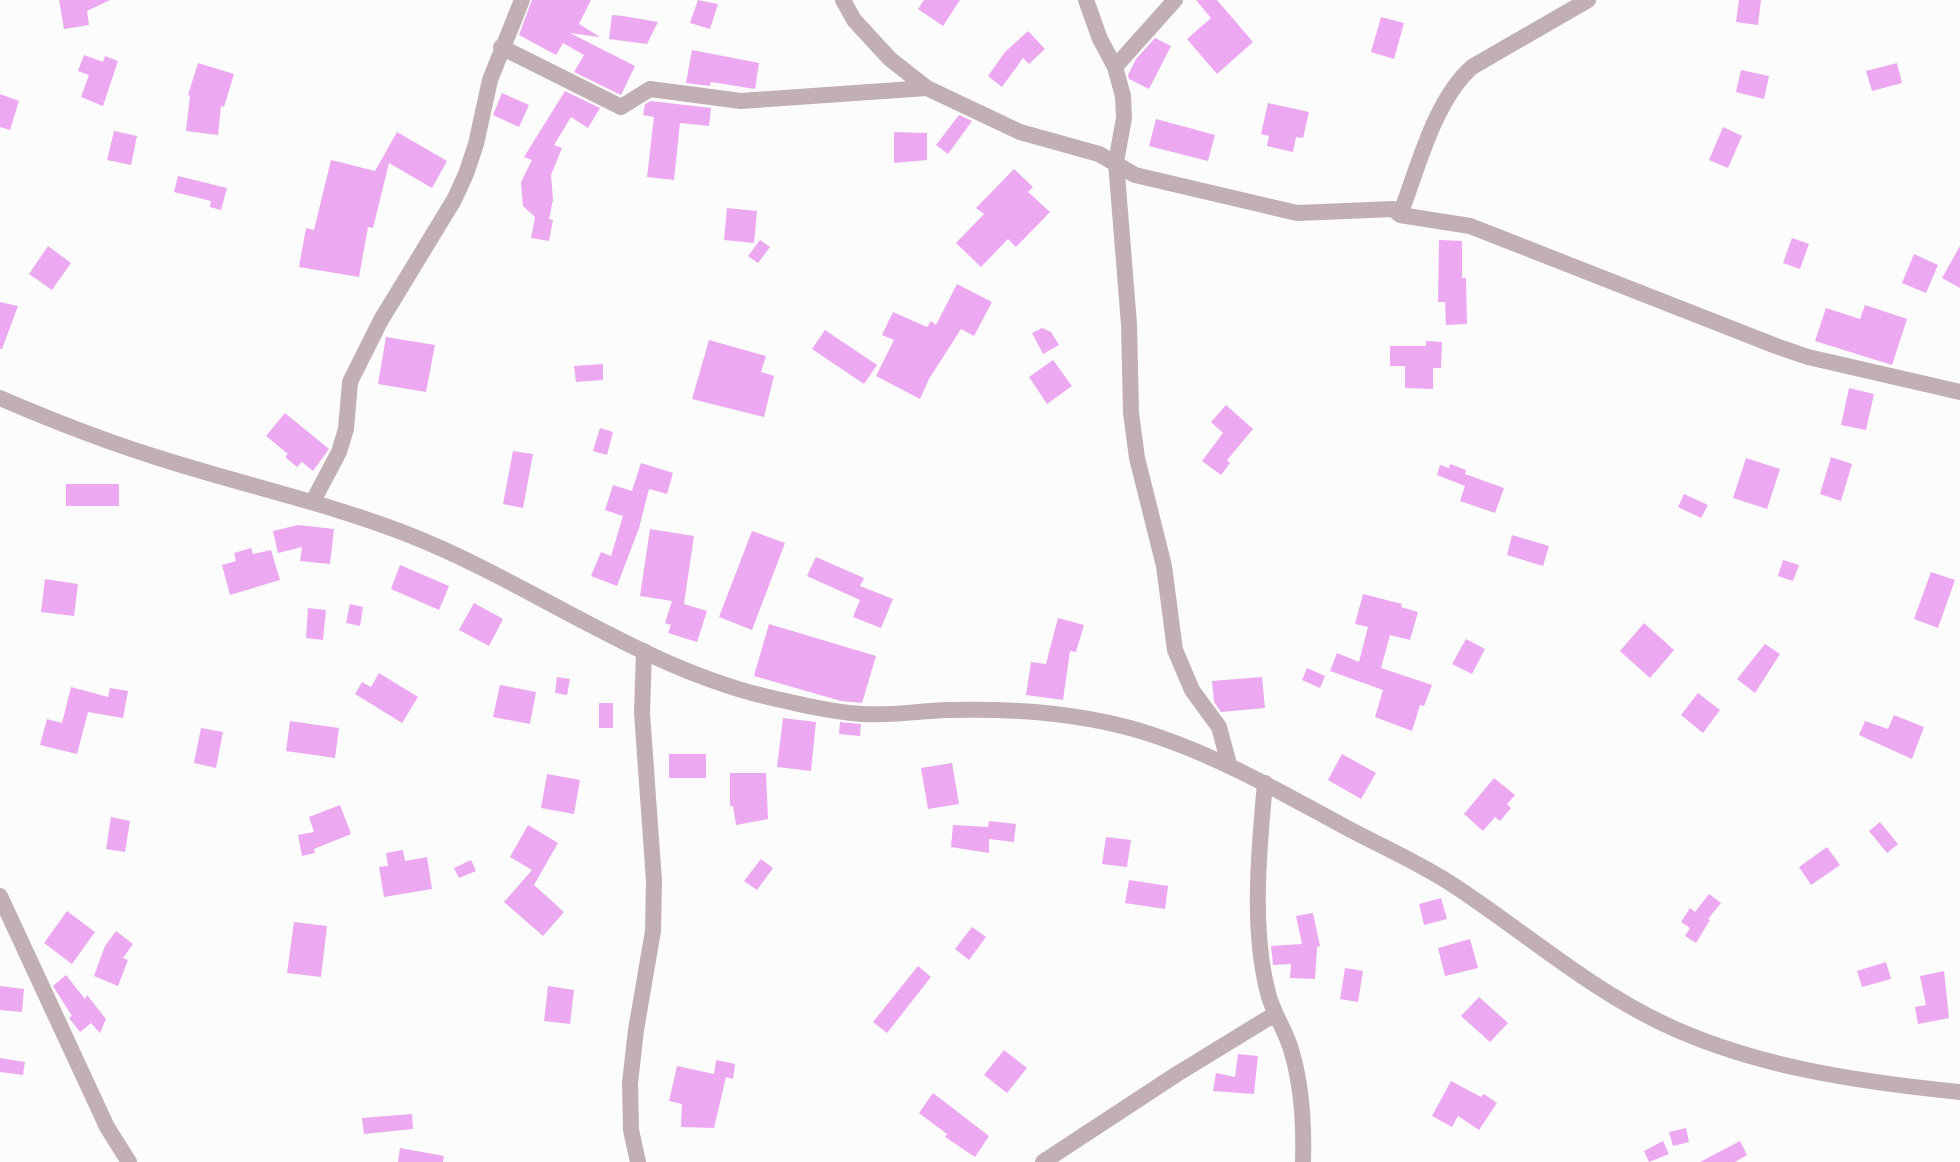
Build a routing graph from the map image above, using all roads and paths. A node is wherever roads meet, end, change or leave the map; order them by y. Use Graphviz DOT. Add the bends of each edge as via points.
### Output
graph roads {
  1 [pos="522,0"];
  2 [pos="843,0"];
  3 [pos="1086,0"];
  4 [pos="1175,0"];
  5 [pos="1588,0"];
  6 [pos="501,47"];
  7 [pos="1115,67"];
  8 [pos="927,88"];
  9 [pos="1116,162"];
  10 [pos="1400,215"];
  11 [pos="1960,392"];
  12 [pos="0,398"];
  13 [pos="313,501"];
  14 [pos="644,651"];
  15 [pos="1228,764"];
  16 [pos="1265,783"];
  17 [pos="0,896"];
  18 [pos="1275,1014"];
  19 [pos="1960,1092"];
  20 [pos="129,1162"];
  21 [pos="638,1162"];
  22 [pos="1043,1162"];
  23 [pos="1303,1162"];
  1 -- 6 [label="street"];
  2 -- 8 [label="street" via="854,20 890,59"];
  3 -- 7 [label="street"];
  4 -- 7 [label="street"];
  5 -- 10 [label="street" via="1459,78 1440,112"];
  6 -- 8 [label="street" via="621,107 650,89 741,101"];
  6 -- 13 [label="street" via="466,174 381,320 350,382 346,429 339,452"];
  7 -- 9 [label="street" via="1124,118"];
  8 -- 9 [label="street" via="1020,132"];
  9 -- 10 [label="street" via="1142,177 1297,213 1393,209"];
  9 -- 15 [label="street" via="1137,458 1164,566 1174,651 1192,690 1219,727"];
  10 -- 11 [label="street" via="1470,226 1808,357"];
  12 -- 13 [label="street" via="157,457"];
  13 -- 14 [label="street" via="413,536 499,574"];
  14 -- 15 [label="street" via="721,683 768,697 861,714 1026,710 1095,719 1153,735"];
  14 -- 21 [label="street" via="642,713 654,881 652,931 630,1083 631,1130"];
  15 -- 16 [label="street"];
  16 -- 18 [label="street" via="1259,883 1260,954"];
  16 -- 19 [label="street" via="1446,880 1602,991 1664,1024 1720,1046 1786,1065 1882,1084"];
  17 -- 20 [label="street" via="107,1127"];
  18 -- 22 [label="street"];
  18 -- 23 [label="street" via="1292,1052 1300,1097"];
}
